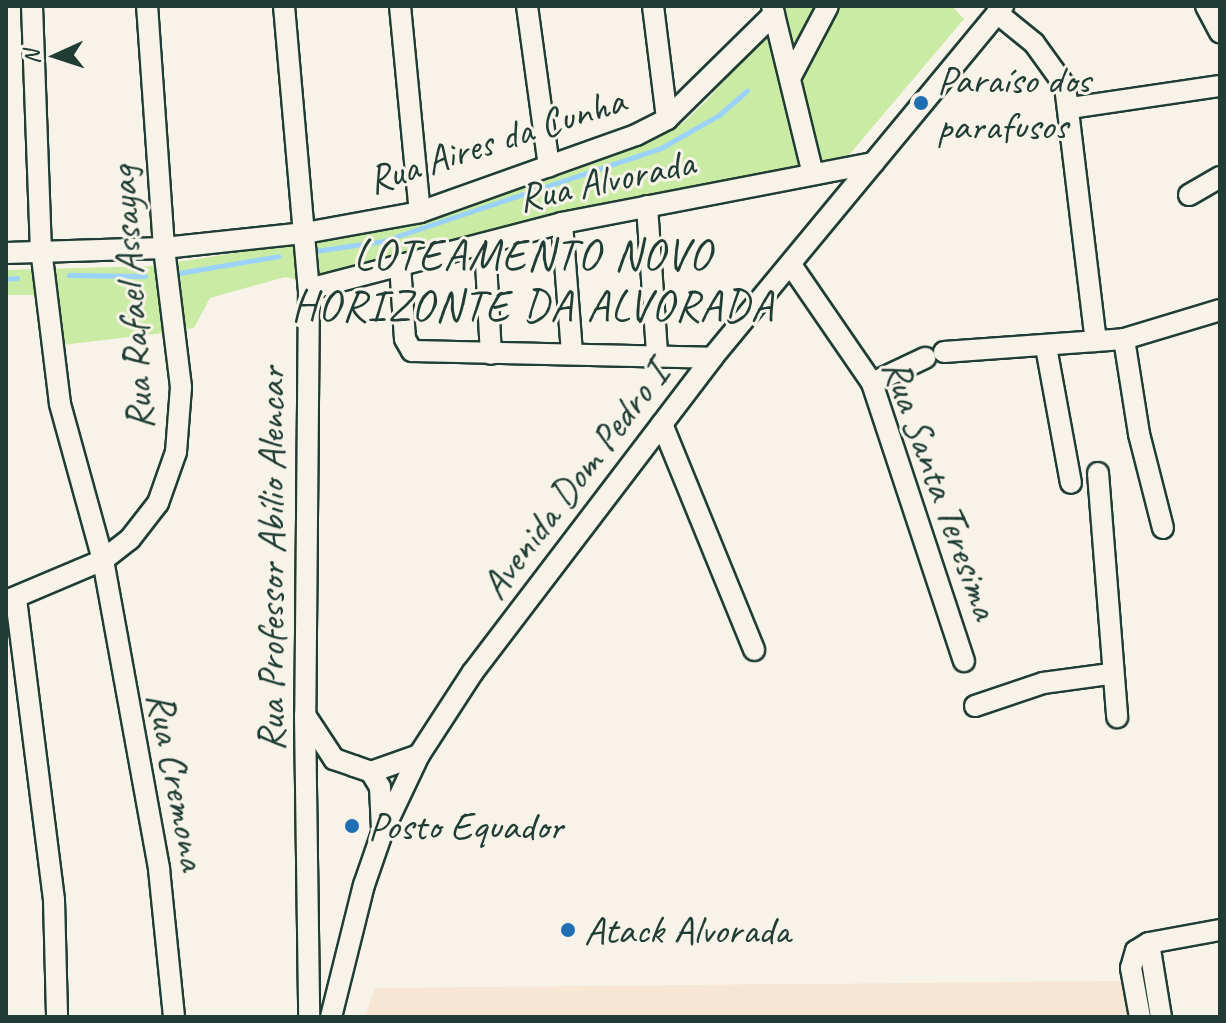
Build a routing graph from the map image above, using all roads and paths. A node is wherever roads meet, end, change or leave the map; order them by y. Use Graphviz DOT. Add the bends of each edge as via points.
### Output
graph roads {
  1 [pos="32,6"];
  2 [pos="147,6"];
  3 [pos="284,6"];
  4 [pos="400,6"];
  5 [pos="527,6"];
  6 [pos="653,6"];
  7 [pos="828,6"];
  8 [pos="1206,6"];
  9 [pos="773,10"];
  10 [pos="1000,10"];
  11 [pos="1220,32"];
  12 [pos="790,78"];
  13 [pos="1220,86"];
  14 [pos="1071,108"];
  15 [pos="667,119"];
  16 [pos="873,163"];
  17 [pos="549,166"];
  18 [pos="813,174"];
  19 [pos="1220,177"];
  20 [pos="1189,195"];
  21 [pos="647,206"];
  22 [pos="420,212"];
  23 [pos="562,223"];
  24 [pos="305,233"];
  25 [pos="485,244"];
  26 [pos="164,248"];
  27 [pos="41,249"];
  28 [pos="6,253"];
  29 [pos="400,264"];
  30 [pos="791,265"];
  31 [pos="309,289"];
  32 [pos="1220,310"];
  33 [pos="1124,339"];
  34 [pos="1096,341"];
  35 [pos="1046,347"];
  36 [pos="572,353"];
  37 [pos="491,354"];
  38 [pos="657,354"];
  39 [pos="712,358"];
  40 [pos="872,383"];
  41 [pos="662,424"];
  42 [pos="1098,473"];
  43 [pos="1071,483"];
  44 [pos="1163,528"];
  45 [pos="103,560"];
  46 [pos="11,600"];
  47 [pos="754,650"];
  48 [pos="964,661"];
  49 [pos="1110,674"];
  50 [pos="975,706"];
  51 [pos="305,715"];
  52 [pos="1117,717"];
  53 [pos="419,755"];
  54 [pos="334,759"];
  55 [pos="371,772"];
  56 [pos="305,779"];
  57 [pos="382,833"];
  58 [pos="1220,930"];
  59 [pos="1149,943"];
  60 [pos="308,955"];
  61 [pos="342,963"];
  62 [pos="57,1017"];
  63 [pos="174,1017"];
  64 [pos="309,1017"];
  65 [pos="331,1017"];
  66 [pos="1140,1017"];
  67 [pos="1161,1017"];
  1 -- 27 [label="street, Rua Cremona"];
  2 -- 26 [label="street, Rua Rafael Assayag"];
  3 -- 24 [label="street, Rua Professor Abílio Alencar"];
  4 -- 22 [label="street"];
  5 -- 17 [label="street"];
  6 -- 15 [label="street"];
  7 -- 12 [label="street"];
  8 -- 11 [label="street"];
  9 -- 12 [label="street"];
  9 -- 15 [label="street, Rua Aires da Cunha"];
  10 -- 14 [label="street" via="1052,66"];
  10 -- 16 [label="street, Avenida Dom Pedro I"];
  12 -- 18 [label="street"];
  13 -- 14 [label="street"];
  14 -- 34 [label="street"];
  15 -- 17 [label="street, Rua Aires da Cunha"];
  16 -- 18 [label="street, Rua Alvorada"];
  16 -- 30 [label="street, Avenida Dom Pedro I"];
  17 -- 22 [label="street, Rua Aires da Cunha"];
  18 -- 21 [label="street, Rua Alvorada"];
  19 -- 20 [label="street"];
  21 -- 23 [label="street, Rua Alvorada"];
  21 -- 38 [label="street"];
  22 -- 24 [label="street, Rua Aires da Cunha"];
  23 -- 25 [label="street, Rua Alvorada"];
  23 -- 36 [label="street"];
  24 -- 26 [label="street, Rua Aires da Cunha"];
  24 -- 31 [label="street, Rua Professor Abílio Alencar"];
  25 -- 29 [label="street, Rua Alvorada"];
  25 -- 37 [label="street"];
  26 -- 27 [label="street, Rua Aires da Cunha"];
  26 -- 45 [label="street, Rua Rafael Assayag" via="181,387 176,452 158,503 130,539"];
  27 -- 28 [label="street, Rua Aires da Cunha"];
  27 -- 45 [label="street, Rua Cremona" via="60,404"];
  29 -- 31 [label="street, Rua Alvorada"];
  29 -- 37 [label="street" via="405,339 412,351"];
  30 -- 39 [label="street, Avenida Dom Pedro I"];
  30 -- 40 [label="street, Rua Santa Teresima"];
  31 -- 51 [label="street, Rua Professor Abílio Alencar"];
  32 -- 33 [label="street"];
  33 -- 34 [label="street"];
  33 -- 44 [label="street"];
  34 -- 35 [label="street"];
  35 -- 40 [label="street" via="935,355"];
  35 -- 43 [label="street"];
  36 -- 37 [label="street"];
  36 -- 38 [label="street"];
  38 -- 39 [label="street"];
  39 -- 41 [label="street, Avenida Dom Pedro I"];
  40 -- 48 [label="street, Rua Santa Teresima"];
  41 -- 47 [label="street"];
  41 -- 53 [label="street, Avenida Dom Pedro I" via="473,672"];
  42 -- 49 [label="street"];
  45 -- 46 [label="street, Rua Rafael Assayag"];
  45 -- 63 [label="street, Rua Cremona" via="159,869"];
  46 -- 62 [label="street" via="53,885"];
  49 -- 50 [label="street" via="1043,683"];
  49 -- 52 [label="street"];
  51 -- 54 [label="street"];
  51 -- 56 [label="street, Rua Professor Abílio Alencar"];
  53 -- 55 [label="street"];
  53 -- 57 [label="street, Avenida Dom Pedro I"];
  54 -- 55 [label="street"];
  54 -- 56 [label="street"];
  55 -- 57 [label="street" via="380,787"];
  56 -- 60 [label="street, Rua Professor Abílio Alencar"];
  57 -- 61 [label="street, Avenida Dom Pedro I"];
  58 -- 59 [label="street"];
  59 -- 66 [label="street" via="1131,962"];
  59 -- 67 [label="street"];
  60 -- 61 [label="street" via="325,966"];
  60 -- 64 [label="street, Rua Professor Abílio Alencar"];
  61 -- 65 [label="street, Avenida Dom Pedro I"];
}
